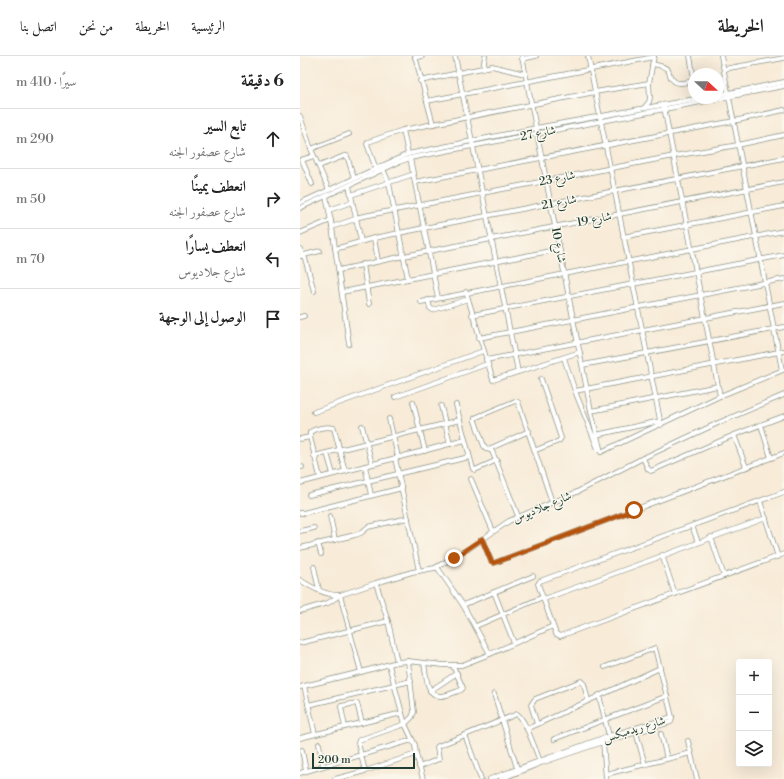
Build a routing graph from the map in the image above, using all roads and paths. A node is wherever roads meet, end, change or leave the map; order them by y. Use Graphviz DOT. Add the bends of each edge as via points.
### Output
graph roads {
  1 [pos="422,56"];
  2 [pos="455,56"];
  3 [pos="485,56"];
  4 [pos="536,56"];
  5 [pos="588,56"];
  6 [pos="690,56"];
  7 [pos="721,56"];
  8 [pos="415,57"];
  9 [pos="522,57"];
  10 [pos="654,57"];
  11 [pos="784,58"];
  12 [pos="652,64"];
  13 [pos="482,68"];
  14 [pos="692,68"];
  15 [pos="724,68"];
  16 [pos="724,69"];
  17 [pos="590,70"];
  18 [pos="458,73"];
  19 [pos="525,74"];
  20 [pos="420,81"];
  21 [pos="688,81"];
  22 [pos="527,82"];
  23 [pos="784,82"];
  24 [pos="649,83"];
  25 [pos="784,86"];
  26 [pos="595,92"];
  27 [pos="463,94"];
  28 [pos="650,94"];
  29 [pos="724,95"];
  30 [pos="729,95"];
  31 [pos="688,100"];
  32 [pos="427,101"];
  33 [pos="531,105"];
  34 [pos="663,106"];
  35 [pos="644,108"];
  36 [pos="784,110"];
  37 [pos="467,118"];
  38 [pos="300,119"];
  39 [pos="600,119"];
  40 [pos="734,121"];
  41 [pos="433,124"];
  42 [pos="403,130"];
  43 [pos="536,131"];
  44 [pos="669,133"];
  45 [pos="349,134"];
  46 [pos="784,135"];
  47 [pos="472,144"];
  48 [pos="605,145"];
  49 [pos="738,145"];
  50 [pos="311,149"];
  51 [pos="314,156"];
  52 [pos="409,156"];
  53 [pos="674,156"];
  54 [pos="542,157"];
  55 [pos="784,158"];
  56 [pos="301,160"];
  57 [pos="319,166"];
  58 [pos="743,166"];
  59 [pos="610,168"];
  60 [pos="384,169"];
  61 [pos="376,170"];
  62 [pos="478,170"];
  63 [pos="414,174"];
  64 [pos="354,178"];
  65 [pos="678,178"];
  66 [pos="546,180"];
  67 [pos="415,182"];
  68 [pos="784,182"];
  69 [pos="389,183"];
  70 [pos="312,184"];
  71 [pos="349,186"];
  72 [pos="747,189"];
  73 [pos="328,190"];
  74 [pos="614,191"];
  75 [pos="483,193"];
  76 [pos="351,195"];
  77 [pos="326,196"];
  78 [pos="300,202"];
  79 [pos="352,202"];
  80 [pos="683,202"];
  81 [pos="551,203"];
  82 [pos="420,205"];
  83 [pos="784,206"];
  84 [pos="300,208"];
  85 [pos="329,210"];
  86 [pos="395,210"];
  87 [pos="752,213"];
  88 [pos="619,214"];
  89 [pos="487,216"];
  90 [pos="356,218"];
  91 [pos="330,220"];
  92 [pos="687,225"];
  93 [pos="332,227"];
  94 [pos="555,227"];
  95 [pos="424,228"];
  96 [pos="784,231"];
  97 [pos="300,233"];
  98 [pos="399,233"];
  99 [pos="756,236"];
  100 [pos="623,237"];
  101 [pos="374,238"];
  102 [pos="492,239"];
  103 [pos="361,241"];
  104 [pos="692,248"];
  105 [pos="300,249"];
  106 [pos="336,249"];
  107 [pos="560,249"];
  108 [pos="320,251"];
  109 [pos="428,251"];
  110 [pos="784,255"];
  111 [pos="302,256"];
  112 [pos="404,256"];
  113 [pos="760,259"];
  114 [pos="378,261"];
  115 [pos="496,261"];
  116 [pos="628,261"];
  117 [pos="363,264"];
  118 [pos="339,270"];
  119 [pos="696,271"];
  120 [pos="564,273"];
  121 [pos="433,274"];
  122 [pos="784,278"];
  123 [pos="408,279"];
  124 [pos="765,282"];
  125 [pos="633,284"];
  126 [pos="501,285"];
  127 [pos="366,287"];
  128 [pos="314,291"];
  129 [pos="342,292"];
  130 [pos="466,292"];
  131 [pos="700,295"];
  132 [pos="569,296"];
  133 [pos="438,298"];
  134 [pos="468,299"];
  135 [pos="428,300"];
  136 [pos="421,302"];
  137 [pos="784,303"];
  138 [pos="369,304"];
  139 [pos="769,305"];
  140 [pos="637,307"];
  141 [pos="506,308"];
  142 [pos="472,315"];
  143 [pos="705,318"];
  144 [pos="573,319"];
  145 [pos="784,327"];
  146 [pos="774,329"];
  147 [pos="642,330"];
  148 [pos="510,331"];
  149 [pos="479,338"];
  150 [pos="710,341"];
  151 [pos="578,342"];
  152 [pos="349,344"];
  153 [pos="483,351"];
  154 [pos="784,351"];
  155 [pos="580,352"];
  156 [pos="778,352"];
  157 [pos="646,353"];
  158 [pos="515,354"];
  159 [pos="564,358"];
  160 [pos="487,362"];
  161 [pos="714,364"];
  162 [pos="583,365"];
  163 [pos="783,370"];
  164 [pos="518,372"];
  165 [pos="651,376"];
  166 [pos="542,379"];
  167 [pos="718,386"];
  168 [pos="587,388"];
  169 [pos="575,391"];
  170 [pos="784,395"];
  171 [pos="720,396"];
  172 [pos="395,397"];
  173 [pos="655,398"];
  174 [pos="413,402"];
  175 [pos="456,405"];
  176 [pos="441,406"];
  177 [pos="591,411"];
  178 [pos="314,412"];
  179 [pos="784,416"];
  180 [pos="389,419"];
  181 [pos="460,420"];
  182 [pos="660,423"];
  183 [pos="445,424"];
  184 [pos="761,425"];
  185 [pos="362,426"];
  186 [pos="420,430"];
  187 [pos="529,431"];
  188 [pos="596,435"];
  189 [pos="734,435"];
  190 [pos="393,436"];
  191 [pos="310,437"];
  192 [pos="300,439"];
  193 [pos="465,440"];
  194 [pos="366,443"];
  195 [pos="450,444"];
  196 [pos="488,449"];
  197 [pos="340,450"];
  198 [pos="425,450"];
  199 [pos="536,450"];
  200 [pos="601,452"];
  201 [pos="327,453"];
  202 [pos="784,453"];
  203 [pos="314,456"];
  204 [pos="470,456"];
  205 [pos="397,458"];
  206 [pos="643,458"];
  207 [pos="771,458"];
  208 [pos="497,460"];
  209 [pos="372,464"];
  210 [pos="365,466"];
  211 [pos="746,467"];
  212 [pos="345,471"];
  213 [pos="399,473"];
  214 [pos="333,474"];
  215 [pos="320,477"];
  216 [pos="471,479"];
  217 [pos="368,481"];
  218 [pos="300,483"];
  219 [pos="402,488"];
  220 [pos="784,492"];
  221 [pos="309,495"];
  222 [pos="371,495"];
  223 [pos="760,501"];
  224 [pos="552,502"];
  225 [pos="300,513"];
  226 [pos="330,516"];
  227 [pos="518,516"];
  228 [pos="408,518"];
  229 [pos="766,518"];
  230 [pos="692,526"];
  231 [pos="314,528"];
  232 [pos="300,531"];
  233 [pos="493,531"];
  234 [pos="711,537"];
  235 [pos="482,539"];
  236 [pos="335,540"];
  237 [pos="698,542"];
  238 [pos="318,543"];
  239 [pos="300,548"];
  240 [pos="321,554"];
  241 [pos="784,554"];
  242 [pos="662,555"];
  243 [pos="778,557"];
  244 [pos="314,567"];
  245 [pos="437,567"];
  246 [pos="419,571"];
  247 [pos="533,576"];
  248 [pos="724,576"];
  249 [pos="300,580"];
  250 [pos="376,583"];
  251 [pos="319,590"];
  252 [pos="494,592"];
  253 [pos="675,594"];
  254 [pos="340,595"];
  255 [pos="543,598"];
  256 [pos="463,605"];
  257 [pos="300,611"];
  258 [pos="504,614"];
  259 [pos="388,621"];
  260 [pos="476,626"];
  261 [pos="553,626"];
  262 [pos="350,630"];
  263 [pos="300,643"];
  264 [pos="514,643"];
  265 [pos="490,654"];
  266 [pos="408,661"];
  267 [pos="397,662"];
  268 [pos="424,663"];
  269 [pos="389,664"];
  270 [pos="453,666"];
  271 [pos="605,667"];
  272 [pos="660,668"];
  273 [pos="361,672"];
  274 [pos="457,673"];
  275 [pos="411,681"];
  276 [pos="395,685"];
  277 [pos="302,686"];
  278 [pos="430,691"];
  279 [pos="494,694"];
  280 [pos="599,695"];
  281 [pos="667,696"];
  282 [pos="588,700"];
  283 [pos="308,704"];
  284 [pos="402,713"];
  285 [pos="672,717"];
  286 [pos="605,719"];
  287 [pos="502,720"];
  288 [pos="362,723"];
  289 [pos="405,724"];
  290 [pos="537,724"];
  291 [pos="345,727"];
  292 [pos="527,729"];
  293 [pos="636,732"];
  294 [pos="315,734"];
  295 [pos="661,734"];
  296 [pos="465,736"];
  297 [pos="609,736"];
  298 [pos="300,738"];
  299 [pos="554,739"];
  300 [pos="412,740"];
  301 [pos="688,741"];
  302 [pos="603,742"];
  303 [pos="319,744"];
  304 [pos="303,750"];
  305 [pos="691,753"];
  306 [pos="416,754"];
  307 [pos="361,755"];
  308 [pos="667,759"];
  309 [pos="540,762"];
  310 [pos="323,765"];
  311 [pos="645,765"];
  312 [pos="420,767"];
  313 [pos="517,768"];
  314 [pos="306,771"];
  315 [pos="365,771"];
  316 [pos="300,773"];
  317 [pos="606,777"];
  318 [pos="335,779"];
  319 [pos="423,779"];
  320 [pos="481,779"];
  321 [pos="490,779"];
  322 [pos="501,779"];
  323 [pos="697,779"];
  1 -- 8 [label="street"];
  2 -- 18 [label="street"];
  3 -- 13 [label="street"];
  4 -- 9 [label="street"];
  5 -- 17 [label="street"];
  6 -- 14 [label="street"];
  7 -- 15 [label="street"];
  8 -- 20 [label="street"];
  9 -- 19 [label="street, شارع 10"];
  10 -- 12 [label="street"];
  10 -- 17 [label="street"];
  11 -- 16 [label="street"];
  12 -- 21 [label="street" via="666,68 675,82"];
  12 -- 24 [label="street"];
  13 -- 18 [label="street"];
  13 -- 19 [label="street" via="498,67"];
  16 -- 30 [label="street"];
  17 -- 22 [label="street"];
  17 -- 26 [label="street"];
  18 -- 20 [label="street"];
  18 -- 27 [label="street"];
  19 -- 22 [label="street, شارع 10"];
  20 -- 32 [label="street"];
  22 -- 27 [label="street"];
  22 -- 33 [label="street, شارع 10"];
  23 -- 30 [label="street, شارع 27"];
  24 -- 26 [label="street"];
  24 -- 28 [label="street"];
  25 -- 30 [label="street, شارع 27"];
  26 -- 33 [label="street"];
  26 -- 39 [label="street"];
  27 -- 32 [label="street"];
  27 -- 37 [label="street"];
  28 -- 34 [label="street" via="654,101"];
  28 -- 35 [label="street" via="649,102"];
  29 -- 30 [label="street, شارع 27"];
  30 -- 34 [label="street, شارع 27"];
  30 -- 40 [label="street"];
  31 -- 34 [label="street, شارع 27"];
  32 -- 41 [label="street"];
  33 -- 37 [label="street"];
  33 -- 43 [label="street, شارع 10"];
  34 -- 35 [label="street, شارع 27"];
  34 -- 39 [label="street, شارع 27"];
  34 -- 44 [label="street"];
  35 -- 39 [label="street, شارع 27"];
  36 -- 40 [label="street"];
  37 -- 41 [label="street"];
  37 -- 47 [label="street"];
  38 -- 50 [label="street"];
  39 -- 43 [label="street, شارع 27"];
  39 -- 48 [label="street"];
  40 -- 44 [label="street"];
  40 -- 49 [label="street"];
  41 -- 42 [label="street"];
  42 -- 52 [label="street"];
  42 -- 61 [label="street" via="368,142"];
  43 -- 47 [label="street, شارع 27"];
  43 -- 54 [label="street, شارع 10"];
  44 -- 48 [label="street"];
  44 -- 53 [label="street"];
  45 -- 50 [label="street"];
  46 -- 49 [label="street, شارع 23"];
  47 -- 52 [label="street, شارع 27"];
  47 -- 62 [label="street"];
  48 -- 54 [label="street"];
  48 -- 59 [label="street"];
  49 -- 53 [label="street, شارع 23"];
  49 -- 58 [label="street"];
  50 -- 51 [label="street"];
  51 -- 56 [label="street"];
  51 -- 57 [label="street"];
  52 -- 60 [label="street, شارع 27"];
  52 -- 61 [label="street, شارع 27"];
  52 -- 63 [label="street"];
  53 -- 59 [label="street, شارع 23"];
  53 -- 65 [label="street"];
  54 -- 62 [label="street"];
  54 -- 66 [label="street, شارع 10"];
  55 -- 58 [label="street, شارع 21"];
  56 -- 70 [label="street"];
  57 -- 64 [label="street" via="347,156"];
  57 -- 73 [label="street"];
  58 -- 65 [label="street, شارع 21"];
  58 -- 72 [label="street"];
  59 -- 66 [label="street, شارع 23"];
  59 -- 74 [label="street"];
  60 -- 61 [label="street, شارع 27"];
  60 -- 69 [label="street"];
  61 -- 64 [label="street, شارع 27"];
  61 -- 71 [label="street, شارع 27"];
  62 -- 67 [label="street"];
  62 -- 75 [label="street"];
  63 -- 67 [label="street"];
  63 -- 69 [label="street"];
  64 -- 73 [label="street, شارع 27"];
  65 -- 74 [label="street, شارع 21"];
  65 -- 80 [label="street"];
  66 -- 75 [label="street, شارع 23"];
  66 -- 81 [label="street, شارع 10"];
  67 -- 82 [label="street"];
  68 -- 72 [label="street, شارع 19"];
  69 -- 76 [label="street"];
  69 -- 86 [label="street"];
  71 -- 76 [label="street"];
  71 -- 77 [label="street, شارع 27"];
  72 -- 80 [label="street, شارع 19"];
  72 -- 87 [label="street"];
  73 -- 78 [label="street, شارع 27"];
  74 -- 81 [label="street, شارع 21"];
  74 -- 88 [label="street"];
  75 -- 82 [label="street, شارع 23"];
  75 -- 89 [label="street"];
  76 -- 79 [label="street"];
  77 -- 84 [label="street, شارع 27"];
  77 -- 85 [label="street"];
  79 -- 85 [label="street"];
  79 -- 90 [label="street"];
  80 -- 88 [label="street, شارع 19"];
  80 -- 92 [label="street"];
  81 -- 89 [label="street, شارع 21"];
  81 -- 94 [label="street, شارع 10"];
  82 -- 86 [label="street, شارع 23"];
  82 -- 95 [label="street"];
  83 -- 87 [label="street"];
  85 -- 91 [label="street"];
  86 -- 90 [label="street, شارع 23"];
  86 -- 98 [label="street"];
  87 -- 92 [label="street"];
  87 -- 99 [label="street"];
  88 -- 94 [label="street, شارع 19"];
  88 -- 100 [label="street"];
  89 -- 95 [label="street, شارع 21"];
  89 -- 102 [label="street"];
  90 -- 93 [label="street, شارع 23"];
  90 -- 103 [label="street"];
  91 -- 93 [label="street"];
  91 -- 97 [label="street"];
  92 -- 100 [label="street"];
  92 -- 104 [label="street"];
  93 -- 106 [label="street"];
  94 -- 102 [label="street, شارع 19"];
  94 -- 107 [label="street, شارع 10"];
  95 -- 98 [label="street, شارع 21"];
  95 -- 109 [label="street"];
  96 -- 99 [label="street"];
  98 -- 101 [label="street, شارع 21"];
  98 -- 112 [label="street"];
  99 -- 104 [label="street"];
  99 -- 113 [label="street"];
  100 -- 116 [label="street"];
  101 -- 103 [label="street, شارع 21"];
  101 -- 114 [label="street"];
  102 -- 109 [label="street, شارع 19"];
  102 -- 115 [label="street"];
  103 -- 106 [label="street, شارع 21"];
  104 -- 116 [label="street"];
  104 -- 119 [label="street"];
  105 -- 111 [label="street"];
  106 -- 118 [label="street"];
  107 -- 115 [label="street"];
  107 -- 120 [label="street, شارع 10"];
  108 -- 111 [label="street"];
  109 -- 112 [label="street, شارع 19"];
  109 -- 121 [label="street"];
  110 -- 113 [label="street"];
  111 -- 128 [label="street"];
  112 -- 114 [label="street, شارع 19"];
  112 -- 123 [label="street"];
  113 -- 119 [label="street"];
  113 -- 124 [label="street"];
  114 -- 117 [label="street, شارع 19"];
  115 -- 121 [label="street"];
  115 -- 126 [label="street"];
  116 -- 120 [label="street"];
  116 -- 125 [label="street"];
  117 -- 118 [label="street, شارع 19"];
  117 -- 127 [label="street"];
  118 -- 129 [label="street"];
  119 -- 125 [label="street"];
  119 -- 131 [label="street"];
  120 -- 126 [label="street"];
  120 -- 132 [label="street, شارع 10"];
  121 -- 123 [label="street"];
  121 -- 133 [label="street"];
  122 -- 124 [label="street"];
  123 -- 127 [label="street"];
  124 -- 131 [label="street"];
  124 -- 139 [label="street"];
  125 -- 132 [label="street"];
  125 -- 140 [label="street"];
  126 -- 130 [label="street"];
  126 -- 141 [label="street"];
  127 -- 129 [label="street"];
  127 -- 138 [label="street"];
  129 -- 152 [label="street"];
  130 -- 133 [label="street"];
  130 -- 134 [label="street"];
  131 -- 140 [label="street"];
  131 -- 143 [label="street"];
  132 -- 141 [label="street"];
  132 -- 144 [label="street, شارع 10"];
  133 -- 135 [label="street"];
  134 -- 135 [label="street" via="433,310"];
  134 -- 142 [label="street"];
  135 -- 136 [label="street"];
  137 -- 139 [label="street"];
  139 -- 143 [label="street"];
  139 -- 146 [label="street"];
  140 -- 144 [label="street"];
  140 -- 147 [label="street"];
  141 -- 142 [label="street"];
  141 -- 148 [label="street"];
  142 -- 149 [label="street"];
  143 -- 147 [label="street"];
  143 -- 150 [label="street"];
  144 -- 148 [label="street"];
  144 -- 151 [label="street, شارع 10"];
  145 -- 146 [label="street"];
  146 -- 150 [label="street"];
  146 -- 156 [label="street"];
  147 -- 151 [label="street"];
  147 -- 157 [label="street"];
  148 -- 149 [label="street"];
  148 -- 158 [label="street"];
  149 -- 153 [label="street"];
  150 -- 157 [label="street"];
  150 -- 161 [label="street"];
  151 -- 155 [label="street, شارع 10"];
  151 -- 158 [label="street"];
  153 -- 160 [label="street"];
  153 -- 178 [label="street"];
  154 -- 156 [label="street"];
  155 -- 159 [label="street"];
  155 -- 162 [label="street, شارع 10"];
  156 -- 161 [label="street"];
  156 -- 163 [label="street"];
  157 -- 162 [label="street"];
  157 -- 165 [label="street"];
  158 -- 160 [label="street"];
  158 -- 164 [label="street"];
  159 -- 164 [label="street"];
  159 -- 169 [label="street"];
  160 -- 164 [label="street" via="493,380"];
  160 -- 172 [label="street"];
  161 -- 165 [label="street"];
  161 -- 167 [label="street"];
  162 -- 168 [label="street, شارع 10"];
  163 -- 171 [label="street"];
  165 -- 168 [label="street"];
  165 -- 173 [label="street"];
  166 -- 199 [label="street" via="561,438"];
  167 -- 171 [label="street"];
  167 -- 173 [label="street"];
  168 -- 169 [label="street"];
  168 -- 177 [label="street, شارع 10"];
  169 -- 200 [label="street"];
  170 -- 206 [label="street, شارع جلاديوس"];
  171 -- 182 [label="street"];
  173 -- 177 [label="street"];
  173 -- 182 [label="street"];
  174 -- 186 [label="street"];
  175 -- 181 [label="street"];
  176 -- 183 [label="street"];
  177 -- 188 [label="street, شارع 10"];
  179 -- 184 [label="street"];
  180 -- 190 [label="street"];
  181 -- 183 [label="street"];
  181 -- 193 [label="street"];
  182 -- 188 [label="street"];
  182 -- 200 [label="street"];
  183 -- 186 [label="street"];
  183 -- 195 [label="street"];
  184 -- 189 [label="street"];
  184 -- 207 [label="street"];
  185 -- 194 [label="street"];
  186 -- 190 [label="street"];
  186 -- 198 [label="street"];
  187 -- 196 [label="street"];
  187 -- 196 [label="street" via="517,401 477,417 475,421 485,448"];
  187 -- 199 [label="street"];
  188 -- 200 [label="street, شارع 10"];
  189 -- 206 [label="street" via="651,471"];
  189 -- 211 [label="street"];
  190 -- 194 [label="street"];
  190 -- 205 [label="street"];
  191 -- 192 [label="street"];
  191 -- 197 [label="street" via="311,430 333,428"];
  191 -- 203 [label="street"];
  193 -- 195 [label="street"];
  193 -- 204 [label="street"];
  194 -- 197 [label="street"];
  194 -- 209 [label="street"];
  195 -- 198 [label="street"];
  196 -- 208 [label="street"];
  197 -- 201 [label="street"];
  197 -- 212 [label="street"];
  198 -- 205 [label="street"];
  199 -- 224 [label="street"];
  201 -- 203 [label="street"];
  201 -- 214 [label="street"];
  202 -- 207 [label="street"];
  203 -- 215 [label="street"];
  204 -- 208 [label="street" via="475,470"];
  204 -- 213 [label="street"];
  205 -- 209 [label="street"];
  205 -- 213 [label="street"];
  206 -- 224 [label="street, شارع جلاديوس"];
  207 -- 211 [label="street"];
  208 -- 227 [label="street"];
  209 -- 210 [label="street"];
  210 -- 212 [label="street"];
  210 -- 217 [label="street"];
  211 -- 235 [label="street" via="494,563"];
  212 -- 214 [label="street"];
  213 -- 217 [label="street"];
  213 -- 219 [label="street"];
  214 -- 215 [label="street"];
  215 -- 218 [label="street"];
  216 -- 233 [label="street"];
  217 -- 221 [label="street"];
  217 -- 222 [label="street"];
  219 -- 222 [label="street"];
  219 -- 228 [label="street"];
  220 -- 223 [label="street"];
  222 -- 225 [label="street"];
  223 -- 229 [label="street"];
  223 -- 230 [label="street"];
  224 -- 227 [label="street, شارع جلاديوس"];
  226 -- 236 [label="street"];
  227 -- 233 [label="street, شارع جلاديوس"];
  228 -- 236 [label="street" via="368,527 358,534"];
  228 -- 246 [label="street"];
  229 -- 234 [label="street"];
  229 -- 243 [label="street"];
  230 -- 237 [label="street"];
  230 -- 255 [label="street" via="540,581 538,584"];
  231 -- 232 [label="street"];
  233 -- 235 [label="street, شارع جلاديوس"];
  234 -- 237 [label="street"];
  234 -- 248 [label="street"];
  235 -- 245 [label="street, شارع جلاديوس"];
  236 -- 238 [label="street"];
  237 -- 242 [label="street"];
  238 -- 239 [label="street"];
  238 -- 240 [label="street"];
  241 -- 243 [label="street"];
  242 -- 253 [label="street"];
  242 -- 255 [label="street"];
  243 -- 248 [label="street"];
  244 -- 251 [label="street"];
  245 -- 246 [label="street, شارع جلاديوس"];
  245 -- 256 [label="street"];
  246 -- 250 [label="street, شارع جلاديوس"];
  247 -- 252 [label="street"];
  248 -- 253 [label="street"];
  249 -- 251 [label="street"];
  250 -- 254 [label="street, شارع جلاديوس"];
  250 -- 259 [label="street"];
  251 -- 254 [label="street"];
  252 -- 256 [label="street"];
  252 -- 258 [label="street"];
  253 -- 261 [label="street" via="561,636 557,635"];
  254 -- 257 [label="street, شارع جلاديوس" via="328,603"];
  254 -- 262 [label="street"];
  255 -- 258 [label="street"];
  255 -- 261 [label="street"];
  256 -- 260 [label="street"];
  258 -- 260 [label="street"];
  258 -- 264 [label="street"];
  259 -- 262 [label="street"];
  259 -- 267 [label="street"];
  260 -- 265 [label="street"];
  261 -- 264 [label="street"];
  262 -- 263 [label="street"];
  262 -- 273 [label="street"];
  264 -- 265 [label="street"];
  265 -- 270 [label="street"];
  266 -- 267 [label="street"];
  266 -- 268 [label="street"];
  266 -- 275 [label="street"];
  267 -- 269 [label="street"];
  268 -- 270 [label="street"];
  268 -- 278 [label="street"];
  269 -- 273 [label="street"];
  269 -- 276 [label="street"];
  270 -- 274 [label="street"];
  271 -- 272 [label="street" via="654,648"];
  272 -- 280 [label="street"];
  272 -- 281 [label="street"];
  273 -- 277 [label="street"];
  274 -- 278 [label="street"];
  274 -- 278 [label="street" via="462,690 441,697"];
  275 -- 276 [label="street"];
  275 -- 289 [label="street" via="414,712"];
  276 -- 283 [label="street"];
  276 -- 284 [label="street"];
  277 -- 283 [label="street"];
  279 -- 287 [label="street"];
  280 -- 282 [label="street"];
  280 -- 286 [label="street"];
  281 -- 285 [label="street"];
  281 -- 286 [label="street"];
  282 -- 290 [label="street"];
  282 -- 290 [label="street" via="581,681 535,699 531,707"];
  283 -- 294 [label="street"];
  284 -- 288 [label="street"];
  284 -- 289 [label="street"];
  285 -- 293 [label="street, شارع ريدمبكس" via="670,723"];
  285 -- 297 [label="street, شارع ريدمبكس"];
  286 -- 297 [label="street"];
  286 -- 299 [label="street"];
  287 -- 292 [label="street" via="518,714"];
  287 -- 296 [label="street"];
  287 -- 313 [label="street"];
  288 -- 291 [label="street"];
  288 -- 291 [label="street" via="357,703 342,706"];
  289 -- 300 [label="street"];
  289 -- 307 [label="street" via="360,739 358,743"];
  290 -- 292 [label="street"];
  291 -- 294 [label="street"];
  292 -- 309 [label="street"];
  293 -- 302 [label="street, شارع ريدمبكس"];
  293 -- 311 [label="street"];
  294 -- 298 [label="street"];
  295 -- 308 [label="street"];
  296 -- 312 [label="street" via="437,746 439,759"];
  296 -- 320 [label="street"];
  297 -- 309 [label="street, شارع ريدمبكس"];
  300 -- 306 [label="street"];
  300 -- 307 [label="street"];
  301 -- 305 [label="street"];
  302 -- 309 [label="street, شارع ريدمبكس"];
  302 -- 317 [label="street"];
  303 -- 310 [label="street"];
  304 -- 314 [label="street"];
  305 -- 308 [label="street"];
  305 -- 323 [label="street"];
  306 -- 312 [label="street"];
  306 -- 315 [label="street"];
  307 -- 310 [label="street"];
  307 -- 315 [label="street"];
  308 -- 311 [label="street"];
  309 -- 313 [label="street, شارع ريدمبكس"];
  309 -- 322 [label="street, شارع ريدمبكس"];
  310 -- 314 [label="street"];
  311 -- 317 [label="street"];
  312 -- 319 [label="street"];
  313 -- 321 [label="street, شارع ريدمبكس"];
  314 -- 316 [label="street"];
  315 -- 318 [label="street"];
}
